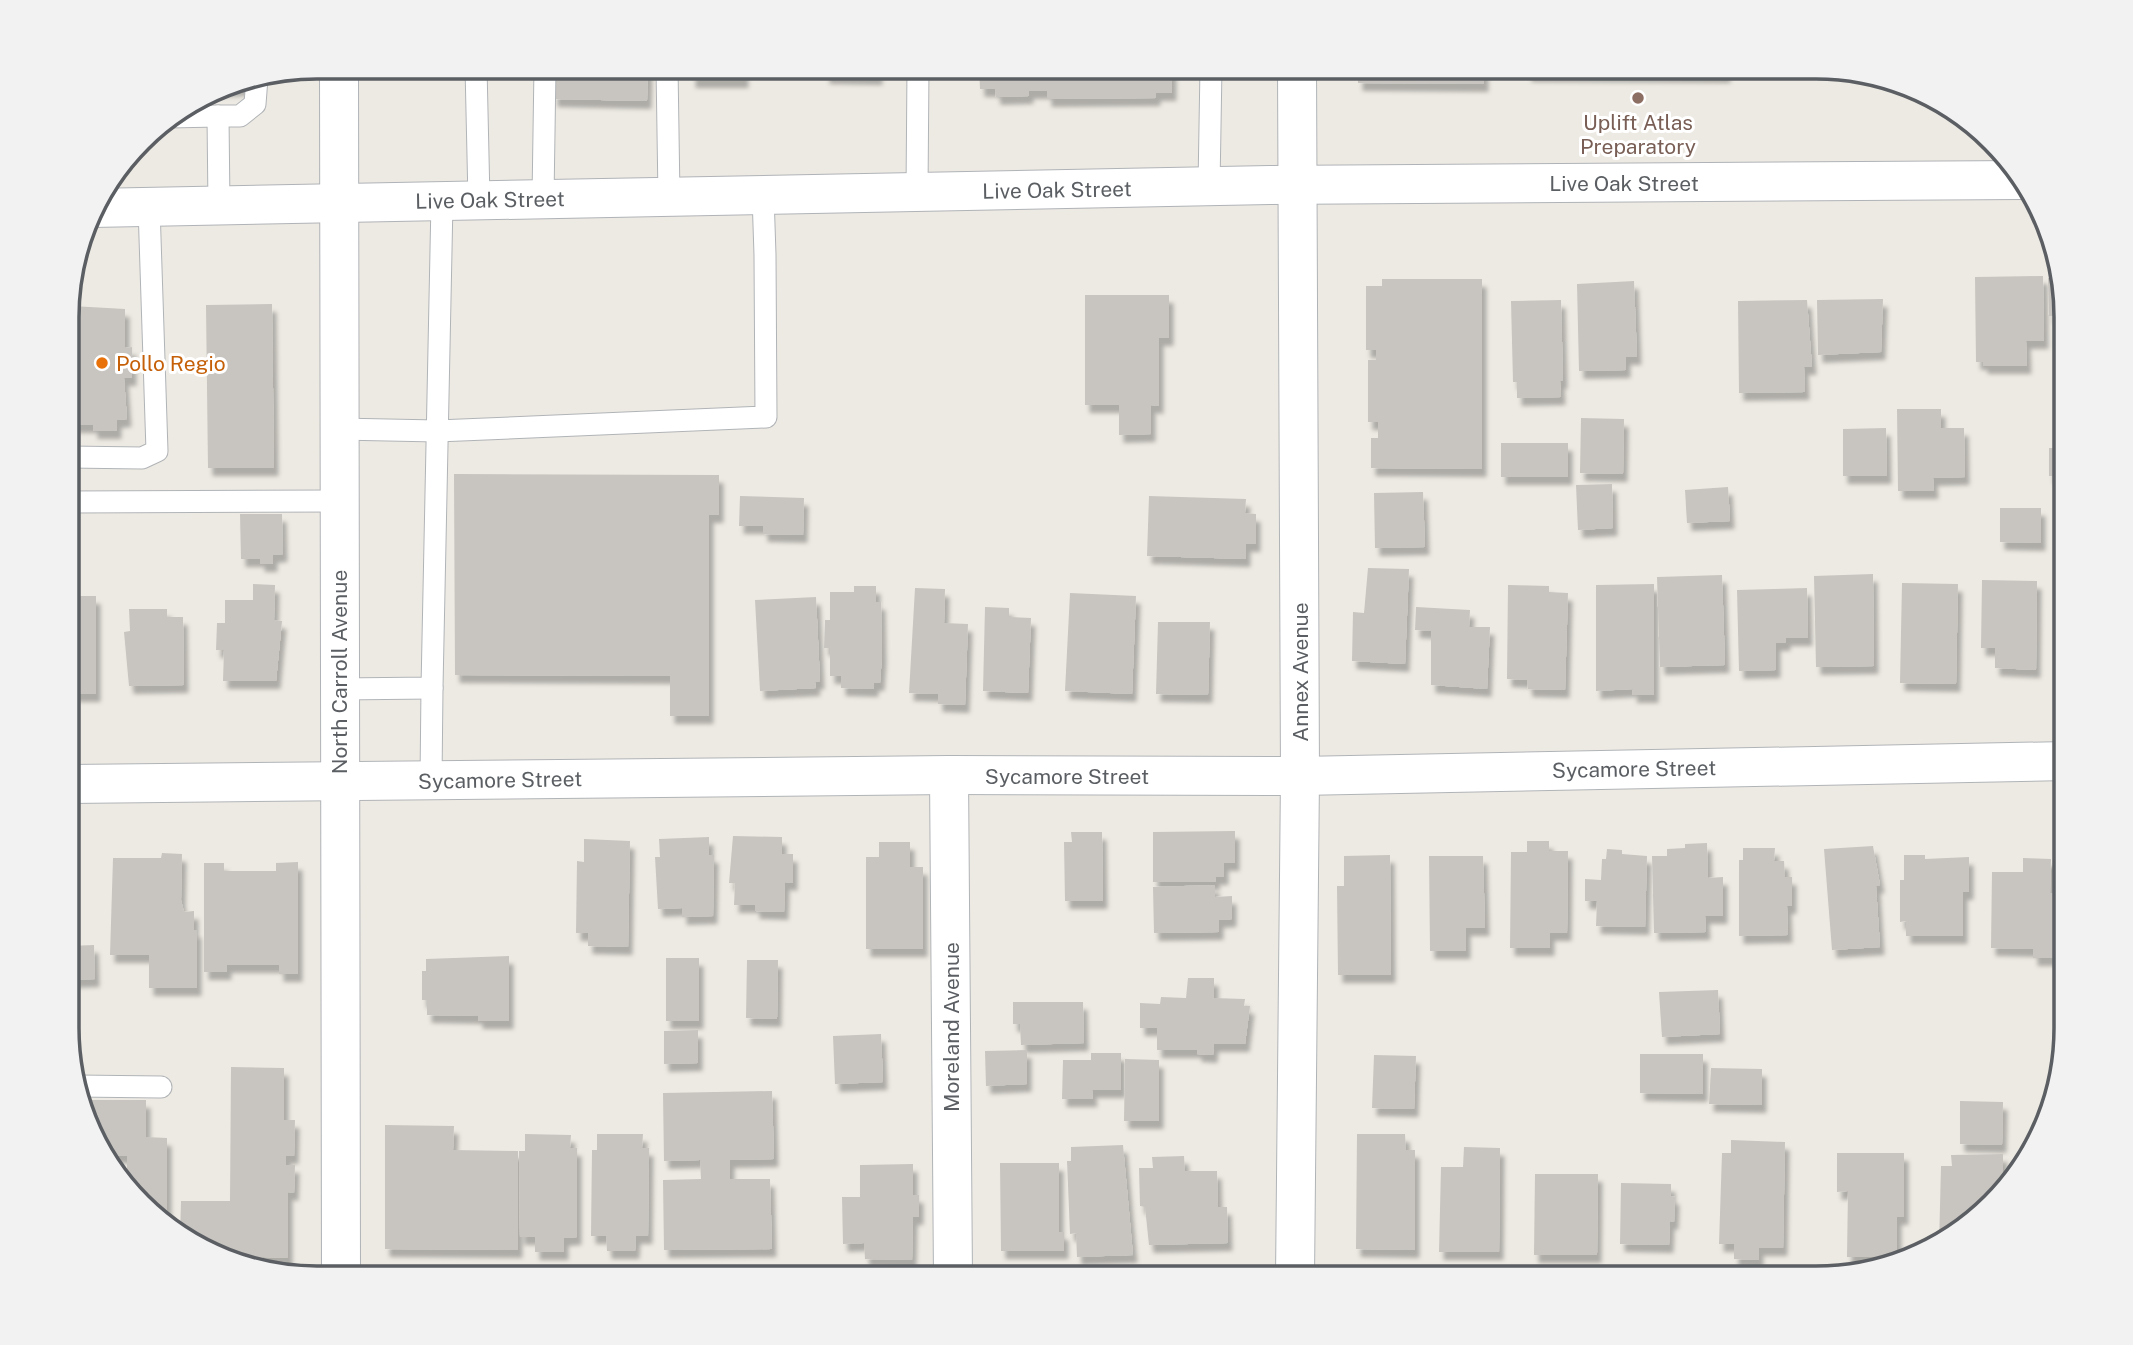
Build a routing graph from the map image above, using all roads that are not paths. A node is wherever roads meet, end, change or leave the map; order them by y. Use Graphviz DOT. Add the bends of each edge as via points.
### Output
graph roads {
  1 [pos="339,79"];
  2 [pos="474,79"];
  3 [pos="545,79"];
  4 [pos="667,79"];
  5 [pos="918,79"];
  6 [pos="1211,79"];
  7 [pos="1297,79"];
  8 [pos="256,87"];
  9 [pos="218,116"];
  10 [pos="188,117"];
  11 [pos="2010,180"];
  12 [pos="1297,185"];
  13 [pos="1209,187"];
  14 [pos="917,192"];
  15 [pos="762,195"];
  16 [pos="669,197"];
  17 [pos="543,198"];
  18 [pos="460,201"];
  19 [pos="339,204"];
  20 [pos="149,207"];
  21 [pos="219,207"];
  22 [pos="105,208"];
  23 [pos="339,429"];
  24 [pos="437,431"];
  25 [pos="79,457"];
  26 [pos="339,501"];
  27 [pos="79,502"];
  28 [pos="432,688"];
  29 [pos="339,689"];
  30 [pos="2054,761"];
  31 [pos="949,775"];
  32 [pos="1300,776"];
  33 [pos="432,780"];
  34 [pos="340,781"];
  35 [pos="79,784"];
  36 [pos="86,1086"];
  37 [pos="160,1087"];
  38 [pos="341,1266"];
  39 [pos="953,1266"];
  40 [pos="1295,1266"];
  1 -- 19 [label="street, North Carroll Avenue"];
  2 -- 18 [label="lane"];
  3 -- 17 [label="lane"];
  4 -- 16 [label="lane"];
  5 -- 14 [label="lane"];
  6 -- 13 [label="lane"];
  7 -- 12 [label="street, Annex Avenue"];
  8 -- 9 [label="lane" via="255,104 240,116"];
  9 -- 10 [label="lane"];
  9 -- 21 [label="lane"];
  11 -- 12 [label="street, Live Oak Street"];
  12 -- 13 [label="street, Live Oak Street"];
  12 -- 32 [label="street, Annex Avenue"];
  13 -- 14 [label="street, Live Oak Street"];
  14 -- 15 [label="street, Live Oak Street"];
  15 -- 16 [label="street, Live Oak Street"];
  15 -- 24 [label="lane" via="766,417"];
  16 -- 17 [label="street, Live Oak Street"];
  17 -- 18 [label="street, Live Oak Street"];
  18 -- 19 [label="street, Live Oak Street"];
  18 -- 24 [label="lane"];
  19 -- 21 [label="street, Live Oak Street"];
  19 -- 23 [label="street, North Carroll Avenue"];
  20 -- 21 [label="street, Live Oak Street"];
  20 -- 22 [label="street, Live Oak Street"];
  20 -- 25 [label="lane" via="157,451 142,458"];
  23 -- 24 [label="lane"];
  23 -- 26 [label="street, North Carroll Avenue"];
  24 -- 28 [label="lane"];
  26 -- 27 [label="lane"];
  26 -- 29 [label="street, North Carroll Avenue"];
  28 -- 29 [label="lane"];
  28 -- 33 [label="lane"];
  29 -- 34 [label="street, North Carroll Avenue"];
  30 -- 32 [label="street, Sycamore Street"];
  31 -- 32 [label="street, Sycamore Street"];
  31 -- 33 [label="street, Sycamore Street"];
  31 -- 39 [label="street, Moreland Avenue"];
  32 -- 40 [label="street, Annex Avenue"];
  33 -- 34 [label="street, Sycamore Street"];
  34 -- 35 [label="street, Sycamore Street"];
  34 -- 38 [label="street, North Carroll Avenue"];
  36 -- 37 [label="lane"];
}
